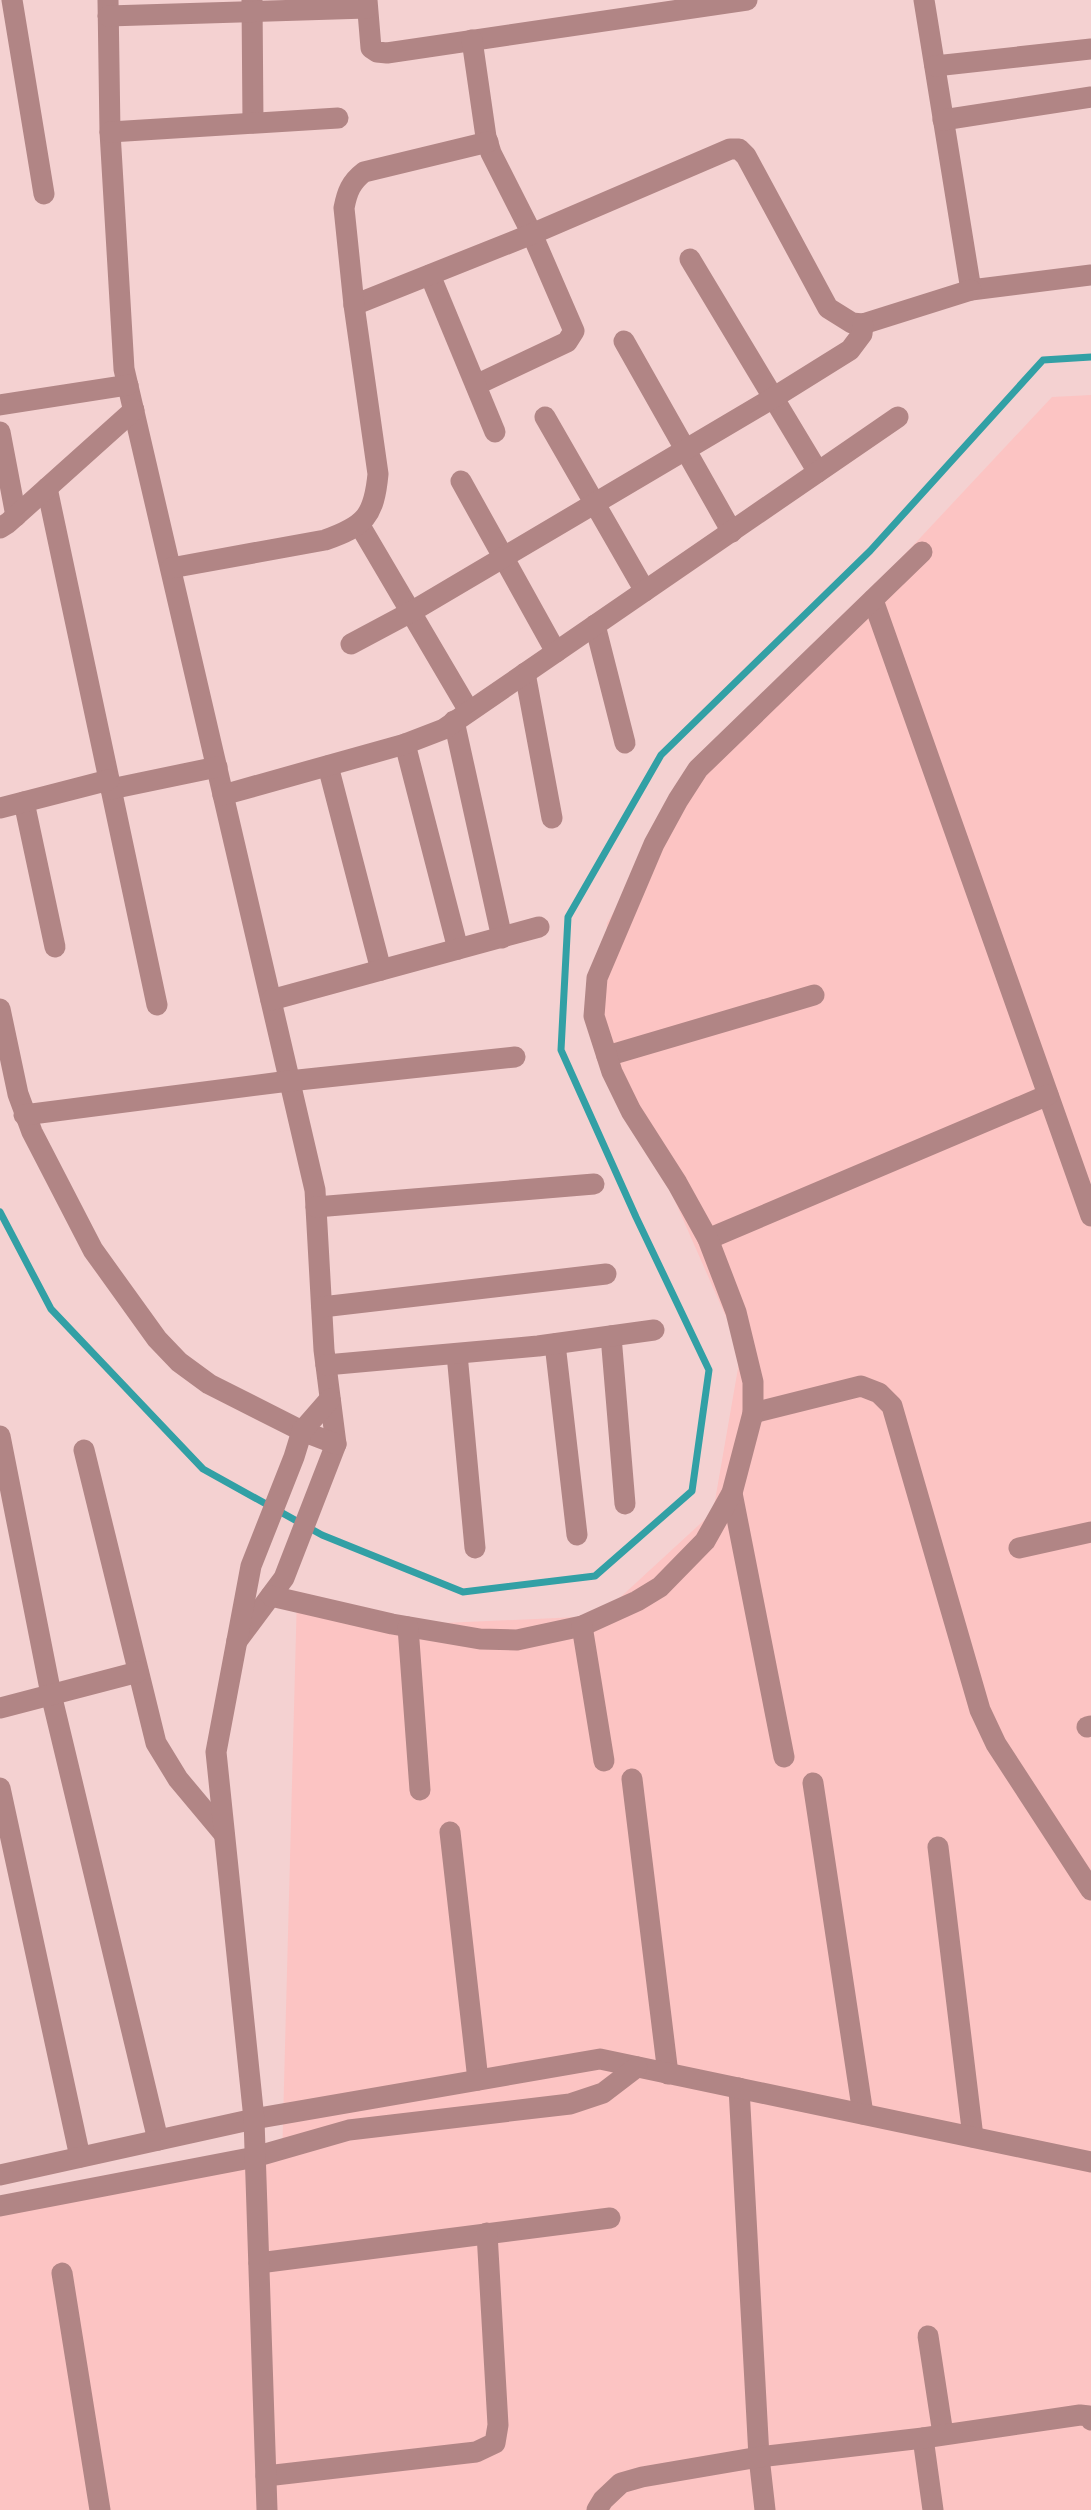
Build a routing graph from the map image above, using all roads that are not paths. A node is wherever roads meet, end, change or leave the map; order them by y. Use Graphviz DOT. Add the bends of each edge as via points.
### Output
graph roads {
  1 [pos="747,0"];
  2 [pos="924,0"];
  3 [pos="11,1"];
  4 [pos="367,4"];
  5 [pos="252,6"];
  6 [pos="108,8"];
  7 [pos="472,40"];
  8 [pos="1091,48"];
  9 [pos="935,66"];
  10 [pos="1091,97"];
  11 [pos="338,118"];
  12 [pos="943,120"];
  13 [pos="253,123"];
  14 [pos="110,132"];
  15 [pos="488,142"];
  16 [pos="44,194"];
  17 [pos="532,234"];
  18 [pos="690,259"];
  19 [pos="430,275"];
  20 [pos="1091,275"];
  21 [pos="971,290"];
  22 [pos="354,305"];
  23 [pos="863,324"];
  24 [pos="624,341"];
  25 [pos="128,385"];
  26 [pos="476,385"];
  27 [pos="773,398"];
  28 [pos="0,405"];
  29 [pos="134,410"];
  30 [pos="545,417"];
  31 [pos="898,417"];
  32 [pos="0,432"];
  33 [pos="495,432"];
  34 [pos="685,449"];
  35 [pos="818,472"];
  36 [pos="461,481"];
  37 [pos="47,488"];
  38 [pos="594,502"];
  39 [pos="8,522"];
  40 [pos="359,524"];
  41 [pos="732,532"];
  42 [pos="922,552"];
  43 [pos="503,556"];
  44 [pos="170,568"];
  45 [pos="645,590"];
  46 [pos="873,600"];
  47 [pos="411,612"];
  48 [pos="595,625"];
  49 [pos="351,644"];
  50 [pos="556,652"];
  51 [pos="525,673"];
  52 [pos="462,716"];
  53 [pos="625,743"];
  54 [pos="405,744"];
  55 [pos="217,766"];
  56 [pos="328,766"];
  57 [pos="110,784"];
  58 [pos="223,795"];
  59 [pos="24,802"];
  60 [pos="0,808"];
  61 [pos="552,818"];
  62 [pos="539,927"];
  63 [pos="502,937"];
  64 [pos="55,947"];
  65 [pos="458,949"];
  66 [pos="381,970"];
  67 [pos="814,995"];
  68 [pos="271,1000"];
  69 [pos="157,1005"];
  70 [pos="0,1009"];
  71 [pos="514,1056"];
  72 [pos="607,1056"];
  73 [pos="289,1081"];
  74 [pos="1048,1095"];
  75 [pos="24,1115"];
  76 [pos="594,1184"];
  77 [pos="316,1208"];
  78 [pos="1091,1216"];
  79 [pos="708,1239"];
  80 [pos="606,1274"];
  81 [pos="322,1307"];
  82 [pos="654,1330"];
  83 [pos="611,1336"];
  84 [pos="555,1344"];
  85 [pos="457,1354"];
  86 [pos="326,1365"];
  87 [pos="330,1399"];
  88 [pos="753,1413"];
  89 [pos="302,1431"];
  90 [pos="0,1436"];
  91 [pos="336,1444"];
  92 [pos="84,1450"];
  93 [pos="732,1493"];
  94 [pos="625,1504"];
  95 [pos="1091,1532"];
  96 [pos="577,1535"];
  97 [pos="475,1548"];
  98 [pos="1019,1548"];
  99 [pos="271,1596"];
  100 [pos="582,1626"];
  101 [pos="408,1627"];
  102 [pos="237,1641"];
  103 [pos="138,1672"];
  104 [pos="51,1694"];
  105 [pos="0,1708"];
  106 [pos="785,1757"];
  107 [pos="604,1762"];
  108 [pos="632,1779"];
  109 [pos="813,1783"];
  110 [pos="0,1788"];
  111 [pos="420,1790"];
  112 [pos="450,1832"];
  113 [pos="225,1834"];
  114 [pos="938,1847"];
  115 [pos="1091,1890"];
  116 [pos="637,2067"];
  117 [pos="668,2074"];
  118 [pos="478,2080"];
  119 [pos="739,2088"];
  120 [pos="863,2114"];
  121 [pos="254,2119"];
  122 [pos="972,2137"];
  123 [pos="158,2140"];
  124 [pos="80,2157"];
  125 [pos="255,2157"];
  126 [pos="1091,2162"];
  127 [pos="0,2175"];
  128 [pos="0,2206"];
  129 [pos="610,2218"];
  130 [pos="487,2233"];
  131 [pos="259,2263"];
  132 [pos="62,2273"];
  133 [pos="928,2336"];
  134 [pos="1090,2417"];
  135 [pos="933,2436"];
  136 [pos="758,2457"];
  137 [pos="266,2476"];
  138 [pos="100,2510"];
  139 [pos="267,2510"];
  140 [pos="597,2510"];
  141 [pos="765,2510"];
  142 [pos="933,2510"];
  1 -- 7 [label="street"];
  2 -- 9 [label="street"];
  3 -- 16 [label="street"];
  4 -- 5 [label="street"];
  4 -- 7 [label="street" via="368,39 377,52"];
  5 -- 6 [label="street"];
  5 -- 13 [label="street"];
  6 -- 14 [label="street"];
  7 -- 15 [label="street"];
  8 -- 9 [label="street"];
  9 -- 12 [label="street"];
  10 -- 12 [label="street"];
  11 -- 13 [label="street"];
  12 -- 21 [label="street"];
  13 -- 14 [label="street"];
  14 -- 25 [label="street"];
  15 -- 17 [label="street"];
  15 -- 22 [label="street" via="378,167 354,179 344,208"];
  17 -- 19 [label="street"];
  17 -- 23 [label="street" via="739,149 828,308 852,323"];
  17 -- 26 [label="street" via="573,324 572,337"];
  18 -- 27 [label="street"];
  19 -- 22 [label="street"];
  19 -- 26 [label="street"];
  20 -- 21 [label="street"];
  21 -- 23 [label="street"];
  22 -- 40 [label="street" via="378,474 376,498"];
  23 -- 27 [label="street" via="862,334 850,350"];
  24 -- 34 [label="street"];
  25 -- 28 [label="street"];
  25 -- 29 [label="street"];
  26 -- 33 [label="street"];
  27 -- 34 [label="street"];
  27 -- 35 [label="street"];
  29 -- 37 [label="street"];
  29 -- 44 [label="street"];
  30 -- 38 [label="street"];
  31 -- 35 [label="street"];
  32 -- 39 [label="street"];
  34 -- 38 [label="street"];
  34 -- 41 [label="street"];
  35 -- 41 [label="street"];
  36 -- 43 [label="street"];
  37 -- 39 [label="street"];
  37 -- 57 [label="street"];
  38 -- 43 [label="street"];
  38 -- 45 [label="street"];
  40 -- 44 [label="street" via="325,540"];
  40 -- 47 [label="street"];
  41 -- 45 [label="street"];
  42 -- 46 [label="street"];
  43 -- 47 [label="street"];
  43 -- 50 [label="street"];
  44 -- 55 [label="street"];
  45 -- 48 [label="street"];
  46 -- 72 [label="street" via="698,769 678,800 654,844 597,978 594,1016"];
  46 -- 74 [label="street"];
  47 -- 49 [label="street"];
  47 -- 52 [label="street"];
  48 -- 50 [label="street"];
  48 -- 53 [label="street"];
  50 -- 51 [label="street"];
  51 -- 52 [label="street"];
  51 -- 61 [label="street"];
  52 -- 54 [label="street" via="444,729"];
  52 -- 63 [label="street"];
  54 -- 56 [label="street"];
  54 -- 65 [label="street"];
  55 -- 57 [label="street"];
  55 -- 58 [label="street"];
  56 -- 58 [label="street"];
  56 -- 66 [label="street"];
  57 -- 59 [label="street"];
  57 -- 69 [label="street"];
  58 -- 68 [label="street"];
  59 -- 60 [label="street"];
  59 -- 64 [label="street"];
  62 -- 63 [label="street"];
  63 -- 65 [label="street"];
  65 -- 66 [label="street"];
  66 -- 68 [label="street"];
  67 -- 72 [label="street"];
  68 -- 73 [label="street"];
  70 -- 75 [label="street"];
  71 -- 73 [label="street"];
  72 -- 79 [label="street" via="631,1111"];
  73 -- 75 [label="street"];
  73 -- 77 [label="street"];
  74 -- 78 [label="street"];
  74 -- 79 [label="street"];
  75 -- 89 [label="street" via="93,1250 156,1339 209,1384"];
  76 -- 77 [label="street"];
  77 -- 81 [label="street"];
  79 -- 88 [label="street" via="745,1343 753,1382"];
  80 -- 81 [label="street"];
  81 -- 86 [label="street"];
  82 -- 83 [label="street"];
  83 -- 84 [label="street"];
  83 -- 94 [label="street"];
  84 -- 85 [label="street"];
  84 -- 96 [label="street"];
  85 -- 86 [label="street"];
  85 -- 97 [label="street"];
  86 -- 87 [label="street"];
  87 -- 89 [label="street"];
  87 -- 91 [label="street"];
  88 -- 93 [label="street"];
  88 -- 115 [label="street" via="861,1386 879,1393 892,1406 980,1710 996,1744"];
  89 -- 91 [label="street"];
  89 -- 102 [label="street" via="251,1566"];
  90 -- 104 [label="street"];
  91 -- 99 [label="street" via="284,1578"];
  92 -- 103 [label="street"];
  93 -- 100 [label="street" via="705,1541 660,1587"];
  93 -- 106 [label="street"];
  95 -- 98 [label="street"];
  99 -- 101 [label="street"];
  99 -- 102 [label="street"];
  100 -- 101 [label="street" via="517,1640"];
  100 -- 107 [label="street"];
  101 -- 111 [label="street"];
  102 -- 113 [label="street" via="216,1752"];
  103 -- 104 [label="street"];
  103 -- 113 [label="street" via="163,1758"];
  104 -- 105 [label="street"];
  104 -- 123 [label="street"];
  108 -- 117 [label="street"];
  109 -- 120 [label="street"];
  110 -- 124 [label="street"];
  112 -- 118 [label="street"];
  113 -- 121 [label="street"];
  114 -- 122 [label="street"];
  116 -- 117 [label="street"];
  116 -- 118 [label="street" via="600,2059"];
  116 -- 125 [label="street" via="603,2093 570,2104 349,2130"];
  117 -- 119 [label="street"];
  118 -- 121 [label="street"];
  119 -- 120 [label="street"];
  119 -- 136 [label="street"];
  120 -- 122 [label="street"];
  121 -- 123 [label="street"];
  121 -- 125 [label="street"];
  122 -- 126 [label="street"];
  123 -- 124 [label="street"];
  124 -- 127 [label="street"];
  125 -- 128 [label="street"];
  125 -- 131 [label="street"];
  129 -- 130 [label="street"];
  130 -- 131 [label="street"];
  130 -- 137 [label="street" via="498,2425 495,2443 476,2452"];
  131 -- 137 [label="street"];
  132 -- 138 [label="street"];
  133 -- 135 [label="street"];
  134 -- 135 [label="street"];
  135 -- 136 [label="street"];
  135 -- 142 [label="street"];
  136 -- 140 [label="street" via="621,2483"];
  136 -- 141 [label="street"];
  137 -- 139 [label="street"];
}
